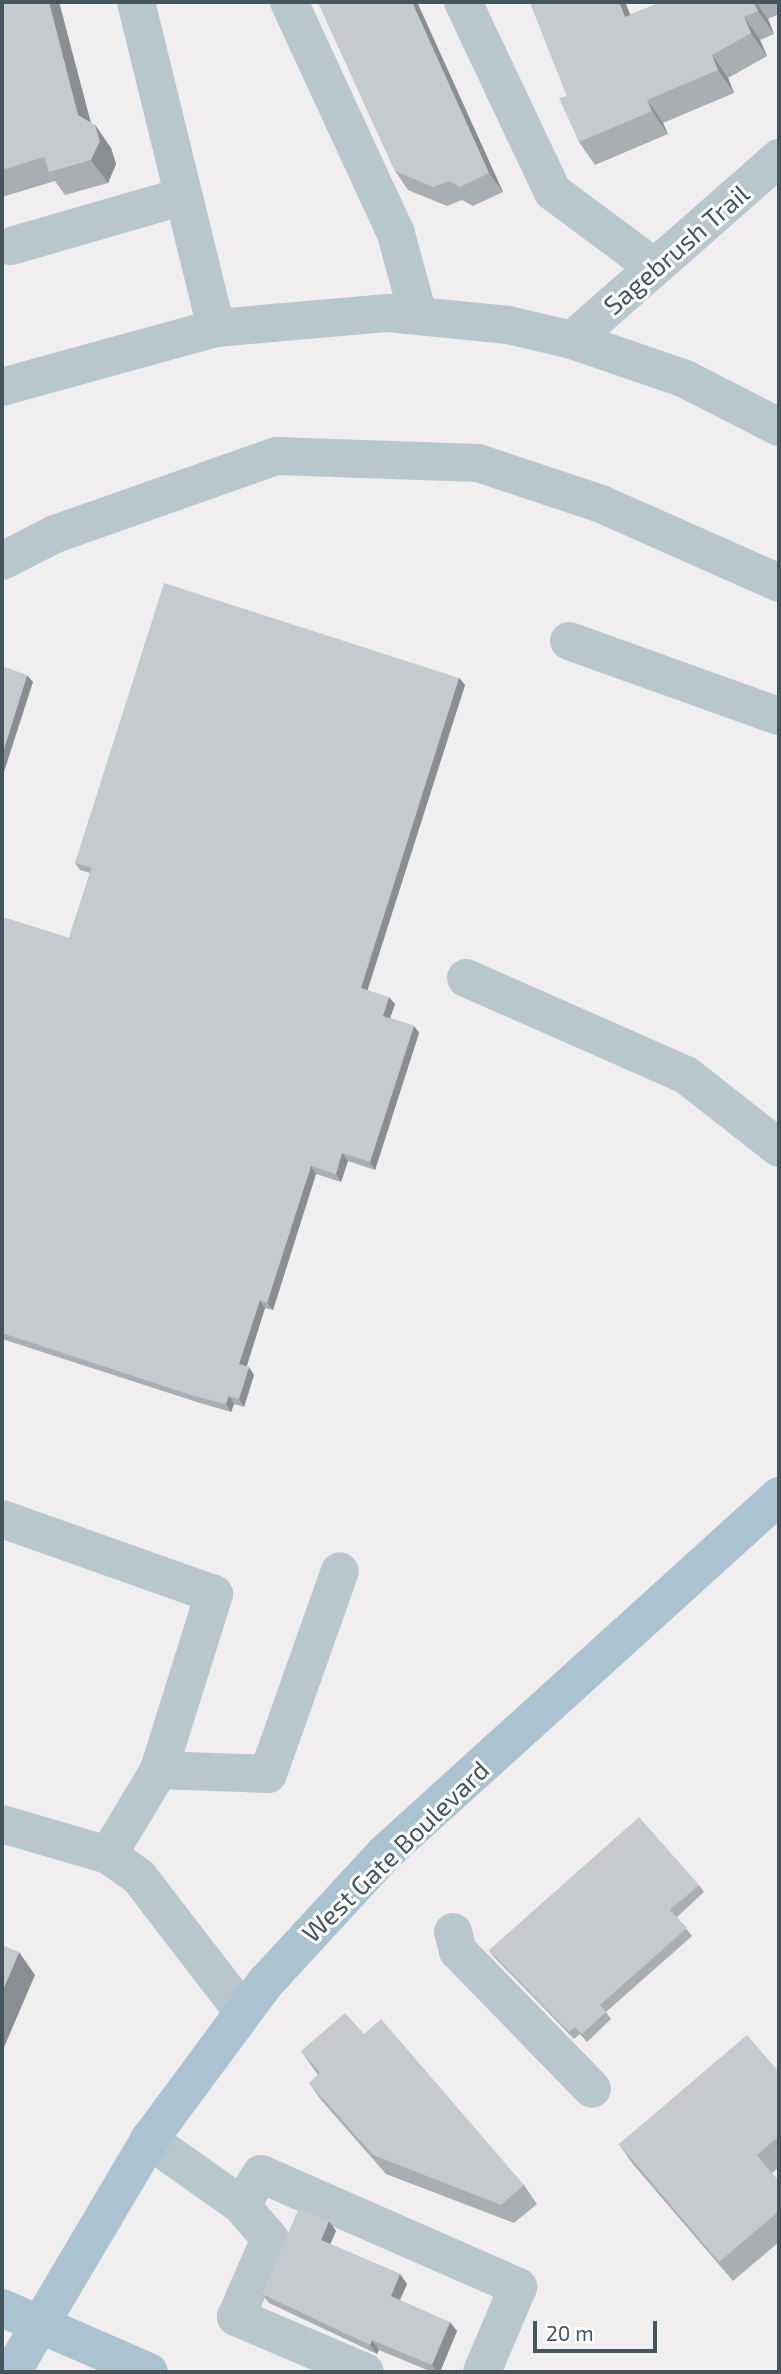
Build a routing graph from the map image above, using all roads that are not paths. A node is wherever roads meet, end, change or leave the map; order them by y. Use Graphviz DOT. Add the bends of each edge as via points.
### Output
graph roads {
  1 [pos="136,2"];
  2 [pos="289,2"];
  3 [pos="463,2"];
  4 [pos="779,158"];
  5 [pos="184,196"];
  6 [pos="10,246"];
  7 [pos="654,267"];
  8 [pos="418,315"];
  9 [pos="216,328"];
  10 [pos="572,340"];
  11 [pos="2,387"];
  12 [pos="779,427"];
  13 [pos="2,561"];
  14 [pos="779,583"];
  15 [pos="569,641"];
  16 [pos="779,716"];
  17 [pos="466,978"];
  18 [pos="779,1148"];
  19 [pos="779,1496"];
  20 [pos="2,1519"];
  21 [pos="340,1570"];
  22 [pos="159,1770"];
  23 [pos="2,1824"];
  24 [pos="108,1855"];
  25 [pos="453,1932"];
  26 [pos="243,2012"];
  27 [pos="592,2089"];
  28 [pos="149,2140"];
  29 [pos="241,2205"];
  30 [pos="2,2308"];
  31 [pos="39,2322"];
  32 [pos="12,2372"];
  33 [pos="149,2372"];
  34 [pos="365,2372"];
  35 [pos="482,2372"];
  1 -- 5 [label="street"];
  2 -- 8 [label="street" via="396,234"];
  3 -- 7 [label="street" via="554,192"];
  4 -- 7 [label="street, Sagebrush Trail"];
  5 -- 6 [label="street"];
  5 -- 9 [label="street"];
  7 -- 10 [label="street, Sagebrush Trail"];
  8 -- 9 [label="street" via="328,314"];
  8 -- 10 [label="street"];
  9 -- 11 [label="street"];
  10 -- 12 [label="street" via="685,379"];
  13 -- 14 [label="street" via="55,534 277,456 478,463 601,504"];
  15 -- 16 [label="street"];
  17 -- 18 [label="street" via="686,1075"];
  19 -- 26 [label="main road, West Gate Boulevard" via="385,1853"];
  20 -- 22 [label="street" via="214,1594"];
  21 -- 22 [label="street" via="268,1774"];
  22 -- 24 [label="street"];
  23 -- 24 [label="street"];
  24 -- 26 [label="street" via="139,1877"];
  25 -- 27 [label="street" via="458,1951"];
  26 -- 28 [label="main road, West Gate Boulevard"];
  28 -- 29 [label="street"];
  28 -- 31 [label="main road, West Gate Boulevard"];
  29 -- 34 [label="street" via="270,2239 236,2317"];
  29 -- 35 [label="street" via="261,2174 518,2287"];
  30 -- 31 [label="main road"];
  31 -- 32 [label="main road, West Gate Boulevard"];
  31 -- 33 [label="main road"];
}
